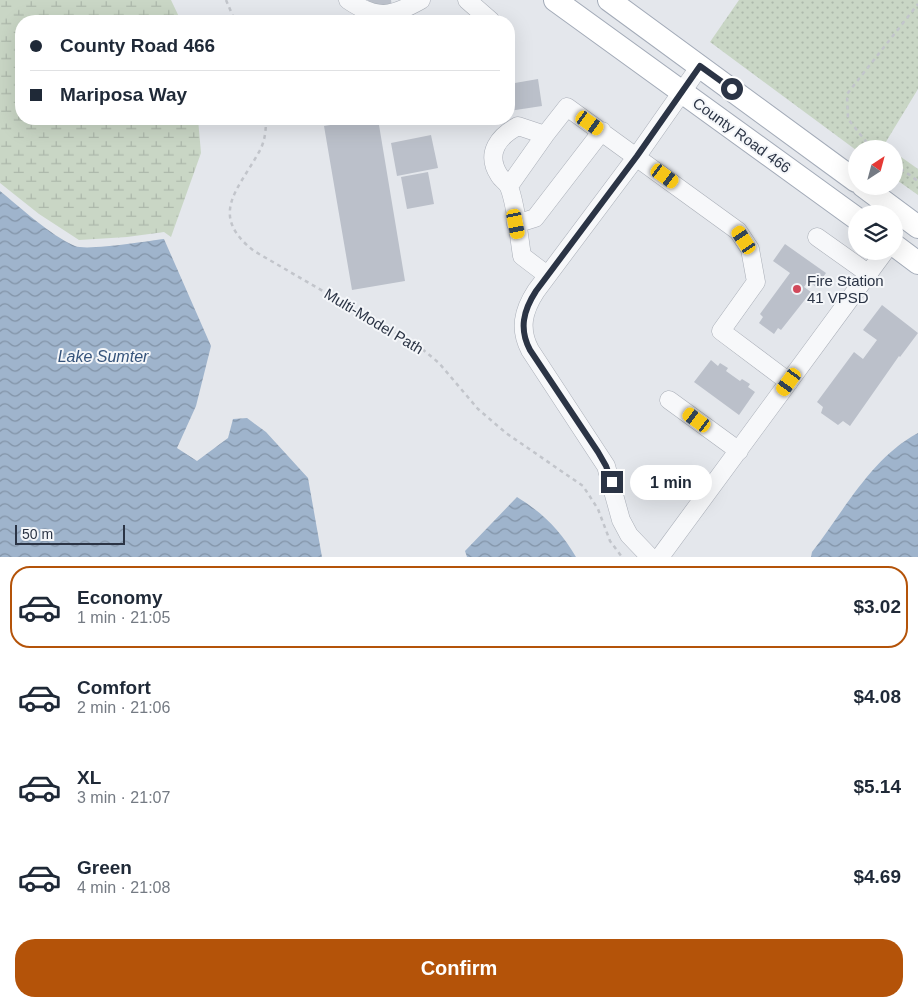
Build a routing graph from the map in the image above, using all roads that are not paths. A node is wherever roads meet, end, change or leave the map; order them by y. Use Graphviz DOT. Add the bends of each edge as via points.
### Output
graph roads {
  1 [pos="348,0"];
  2 [pos="421,0"];
  3 [pos="467,0"];
  4 [pos="555,0"];
  5 [pos="609,0"];
  6 [pos="379,15"];
  7 [pos="386,15"];
  8 [pos="485,15"];
  9 [pos="700,66"];
  10 [pos="682,92"];
  11 [pos="602,131"];
  12 [pos="545,135"];
  13 [pos="637,156"];
  14 [pos="848,175"];
  15 [pos="509,186"];
  16 [pos="875,195"];
  17 [pos="848,212"];
  18 [pos="516,224"];
  19 [pos="918,226"];
  20 [pos="816,237"];
  21 [pos="903,252"];
  22 [pos="879,260"];
  23 [pos="918,263"];
  24 [pos="869,274"];
  25 [pos="548,275"];
  26 [pos="789,382"];
  27 [pos="669,400"];
  28 [pos="738,451"];
  29 [pos="650,557"];
  30 [pos="660,557"];
  1 -- 6 [label="street" via="364,11"];
  2 -- 7 [label="street"];
  3 -- 8 [label="street"];
  4 -- 10 [label="main road, County Road 466"];
  5 -- 9 [label="main road, County Road 466"];
  9 -- 10 [label="street"];
  9 -- 14 [label="main road, County Road 466"];
  10 -- 13 [label="street"];
  10 -- 17 [label="main road, County Road 466"];
  11 -- 12 [label="street" via="567,107"];
  11 -- 13 [label="street"];
  11 -- 18 [label="street" via="535,218"];
  12 -- 15 [label="street"];
  12 -- 15 [label="street" via="518,126 503,134 494,151 494,164 499,176"];
  13 -- 25 [label="street"];
  13 -- 26 [label="street" via="738,231 750,249 756,282 721,331"];
  15 -- 18 [label="street"];
  16 -- 19 [label="main road"];
  18 -- 25 [label="street" via="522,256"];
  20 -- 24 [label="street"];
  21 -- 23 [label="main road"];
  22 -- 24 [label="street"];
  24 -- 26 [label="street"];
  25 -- 29 [label="street" via="524,313 524,338 606,466 621,520 629,535"];
  26 -- 28 [label="street"];
  27 -- 28 [label="street"];
  28 -- 30 [label="street"];
}
